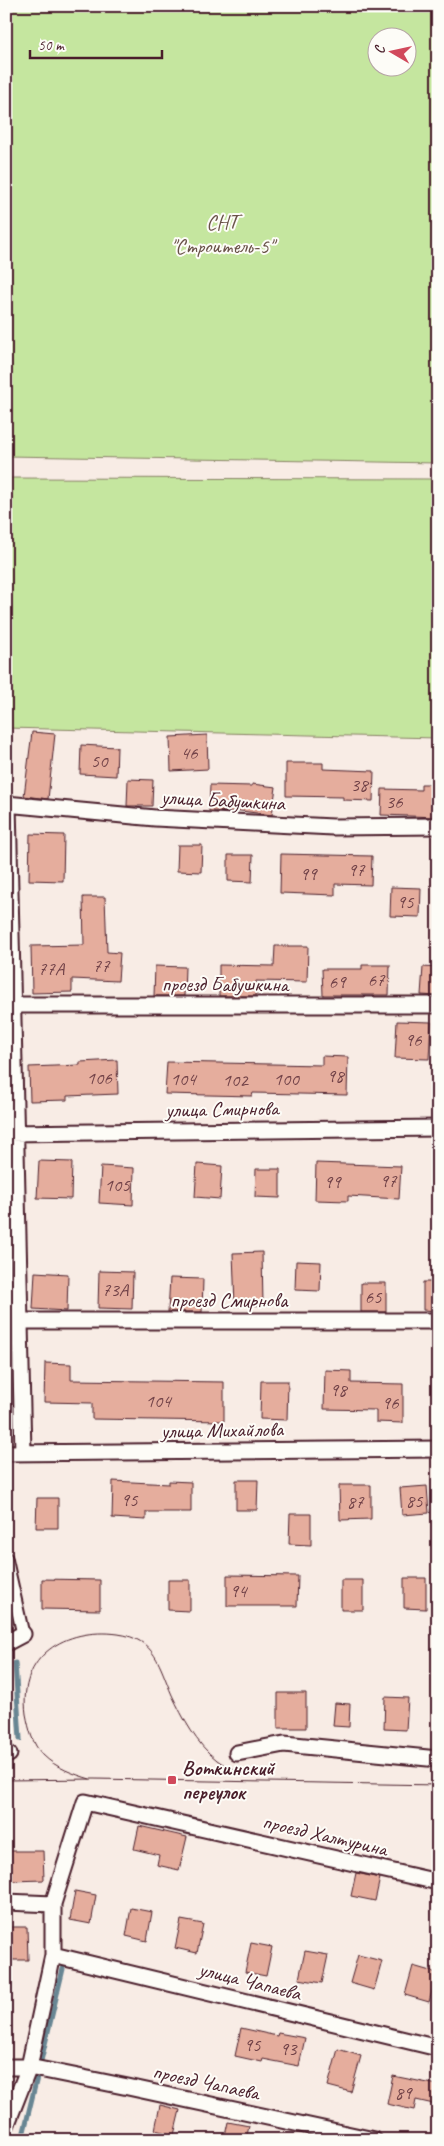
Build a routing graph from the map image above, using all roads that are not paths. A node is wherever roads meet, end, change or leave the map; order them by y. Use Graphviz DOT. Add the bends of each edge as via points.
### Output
graph roads {
  1 [pos="7,804"];
  2 [pos="438,826"];
  3 [pos="9,951"];
  4 [pos="13,1005"];
  5 [pos="438,1005"];
  6 [pos="438,1128"];
  7 [pos="11,1133"];
  8 [pos="12,1256"];
  9 [pos="20,1321"];
  10 [pos="438,1321"];
  11 [pos="438,1449"];
  12 [pos="6,1453"];
  13 [pos="23,1453"];
  14 [pos="6,1558"];
  15 [pos="23,1634"];
  16 [pos="6,1643"];
  17 [pos="237,1753"];
  18 [pos="438,1760"];
  19 [pos="438,1882"];
  20 [pos="6,1902"];
  21 [pos="53,1904"];
  22 [pos="53,1955"];
  23 [pos="438,2048"];
  24 [pos="6,2067"];
  25 [pos="29,2067"];
  26 [pos="6,2126"];
  27 [pos="374,2140"];
  1 -- 2 [label="street, улица Бабушкина" via="155,818 333,827"];
  1 -- 3 [label="street"];
  3 -- 4 [label="street"];
  4 -- 5 [label="street, проезд Бабушкина"];
  4 -- 7 [label="street"];
  6 -- 7 [label="street, улица Смирнова"];
  7 -- 8 [label="street"];
  8 -- 9 [label="street"];
  9 -- 10 [label="street, проезд Смирнова"];
  9 -- 13 [label="street"];
  11 -- 13 [label="street, улица Михайлова"];
  12 -- 13 [label="street, улица Михайлова"];
  14 -- 15 [label="street"];
  15 -- 16 [label="street"];
  17 -- 18 [label="street" via="284,1744"];
  19 -- 21 [label="street, проезд Халтурина" via="85,1802"];
  20 -- 21 [label="street"];
  21 -- 22 [label="street"];
  22 -- 23 [label="street, улица Чапаева"];
  22 -- 25 [label="street"];
  24 -- 25 [label="street"];
  25 -- 26 [label="street"];
  25 -- 27 [label="street, проезд Чапаева"];
}
